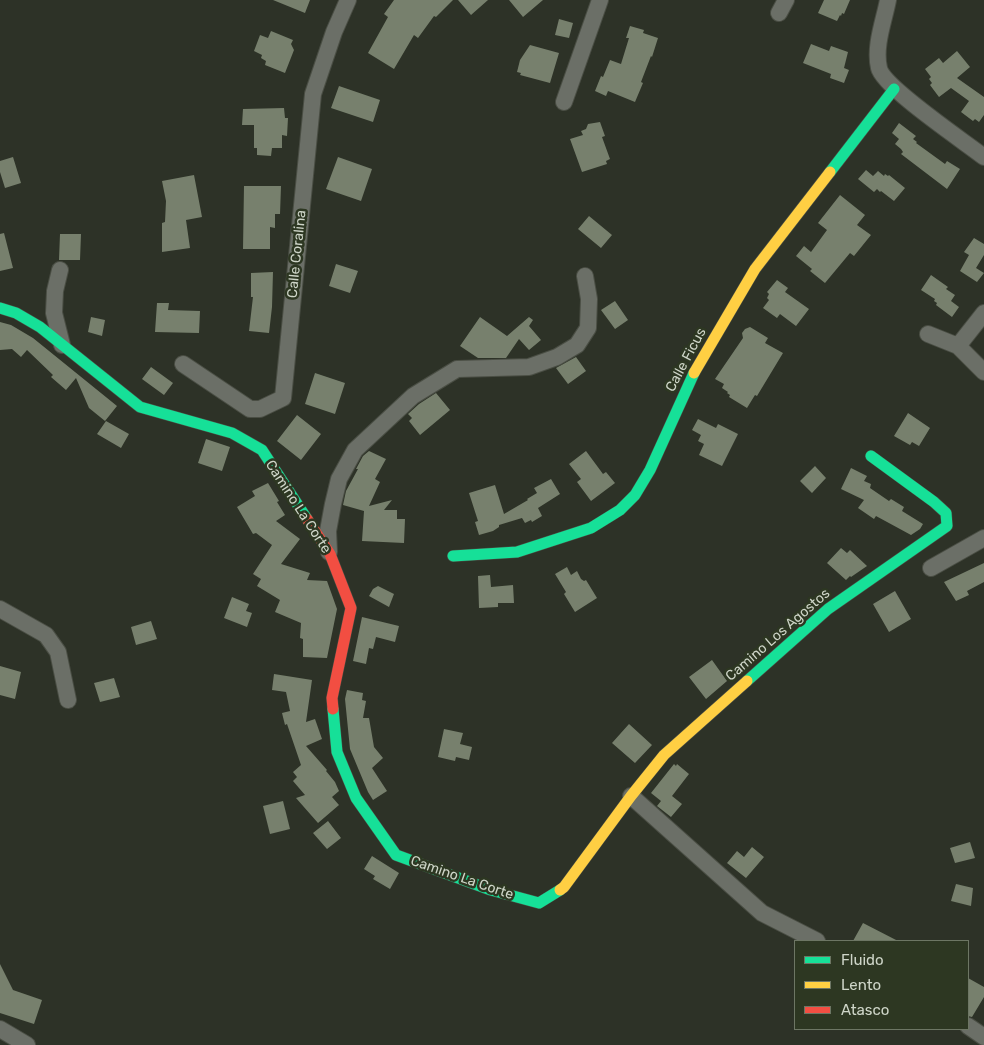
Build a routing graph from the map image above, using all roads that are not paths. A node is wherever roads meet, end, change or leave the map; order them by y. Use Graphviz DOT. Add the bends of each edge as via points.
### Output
graph roads {
  1 [pos="348,0"];
  2 [pos="600,0"];
  3 [pos="888,0"];
  4 [pos="894,89"];
  5 [pos="564,102"];
  6 [pos="984,157"];
  7 [pos="60,270"];
  8 [pos="585,276"];
  9 [pos="0,308"];
  10 [pos="984,313"];
  11 [pos="928,334"];
  12 [pos="62,345"];
  13 [pos="958,346"];
  14 [pos="183,364"];
  15 [pos="984,372"];
  16 [pos="871,456"];
  17 [pos="984,538"];
  18 [pos="330,554"];
  19 [pos="453,556"];
  20 [pos="931,568"];
  21 [pos="0,609"];
  22 [pos="68,700"];
  23 [pos="631,796"];
  24 [pos="814,940"];
  25 [pos="969,1027"];
  26 [pos="0,1029"];
  27 [pos="984,1037"];
  28 [pos="27,1045"];
  1 -- 14 [label="street, Calle Coralina" via="313,94 283,398 260,409 250,409"];
  2 -- 5 [label="street"];
  3 -- 4 [label="street" via="878,62 879,70"];
  4 -- 6 [label="street"];
  4 -- 19 [label="street, Calle Ficus" via="755,269 698,367 635,495 620,510 591,528 517,552"];
  7 -- 12 [label="street" via="54,313"];
  8 -- 18 [label="street" via="589,299 588,328 577,345 557,357 528,367 457,369 413,396 355,450 339,480 333,504 328,531"];
  9 -- 12 [label="street, Camino La Corte" via="16,313"];
  10 -- 13 [label="street"];
  11 -- 13 [label="street"];
  12 -- 18 [label="street, Camino La Corte" via="140,407 232,433 262,450"];
  13 -- 15 [label="street"];
  16 -- 23 [label="street, Camino Los Agostos" via="946,512 947,526 828,609 664,755"];
  17 -- 20 [label="street"];
  18 -- 23 [label="street, Camino La Corte" via="351,608 332,698 337,752 356,798 396,855 491,890 539,903 564,887"];
  21 -- 22 [label="street" via="46,635 58,652"];
  23 -- 24 [label="street" via="762,912"];
  25 -- 27 [label="street"];
  26 -- 28 [label="street"];
}
